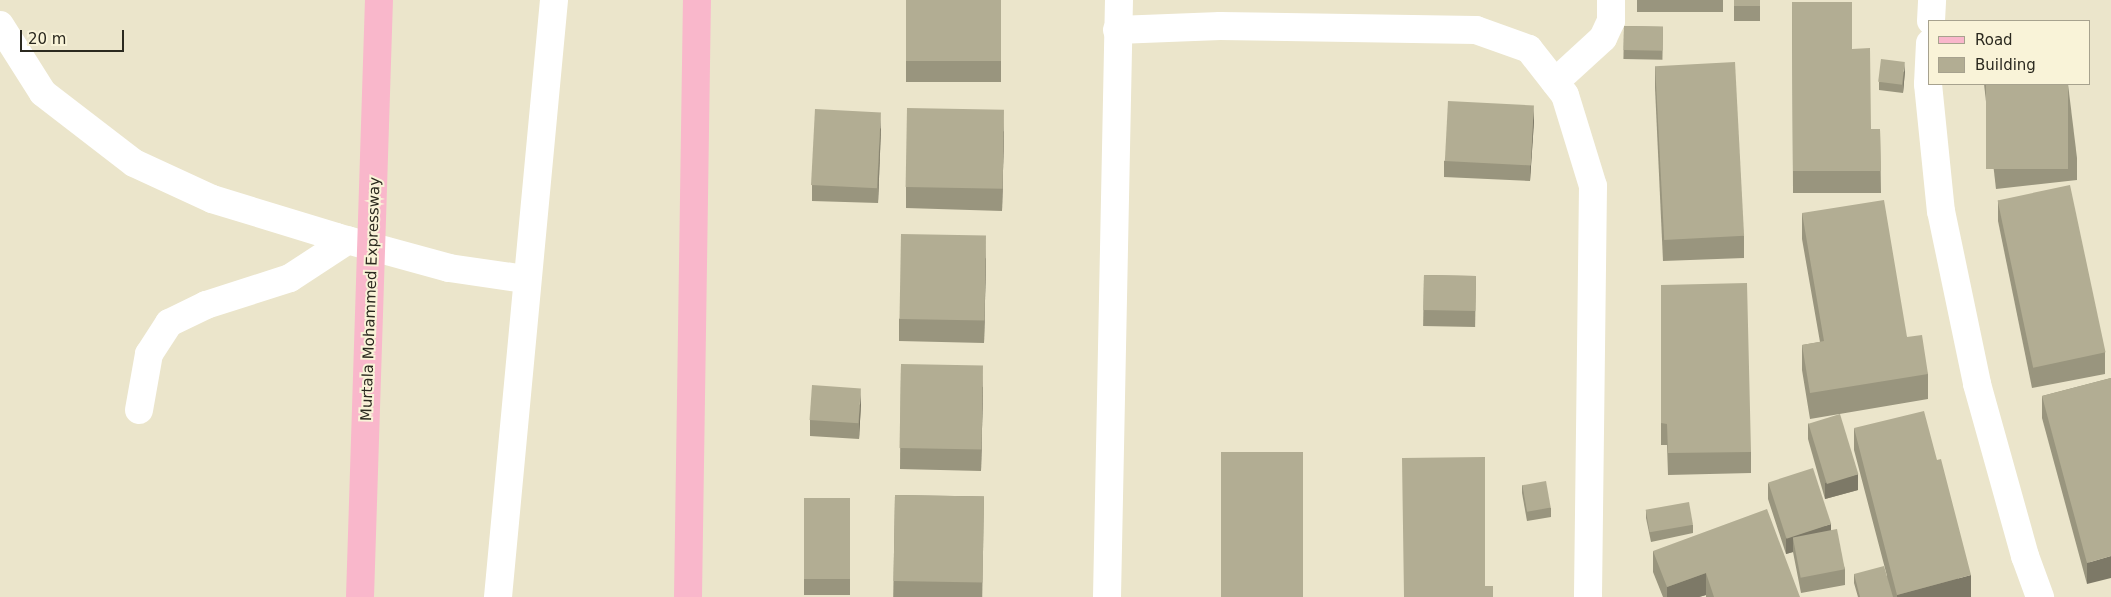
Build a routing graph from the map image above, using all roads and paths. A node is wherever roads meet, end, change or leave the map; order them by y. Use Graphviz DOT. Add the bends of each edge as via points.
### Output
graph roads {
  1 [pos="379,0"];
  2 [pos="554,0"];
  3 [pos="697,0"];
  4 [pos="1119,0"];
  5 [pos="1611,0"];
  6 [pos="1932,0"];
  7 [pos="1931,20"];
  8 [pos="0,25"];
  9 [pos="1117,30"];
  10 [pos="1555,82"];
  11 [pos="1928,85"];
  12 [pos="361,244"];
  13 [pos="525,279"];
  14 [pos="139,410"];
  15 [pos="360,597"];
  16 [pos="498,597"];
  17 [pos="688,597"];
  18 [pos="1107,597"];
  19 [pos="1588,597"];
  20 [pos="2040,597"];
  1 -- 12 [label="main road, Murtala Mohammed Expressway"];
  2 -- 13 [label="street"];
  3 -- 17 [label="main road"];
  4 -- 9 [label="street"];
  5 -- 10 [label="street" via="1611,21 1603,38"];
  6 -- 7 [label="street"];
  8 -- 12 [label="street" via="43,93 134,162 212,199"];
  9 -- 10 [label="street" via="1220,26 1476,30 1529,49"];
  9 -- 18 [label="street"];
  10 -- 19 [label="street" via="1566,95 1592,186"];
  11 -- 20 [label="street" via="1941,211 1977,384 2025,556"];
  12 -- 13 [label="street" via="449,268"];
  12 -- 14 [label="street" via="290,278 206,304 169,323 149,354"];
  12 -- 15 [label="main road, Murtala Mohammed Expressway"];
  13 -- 16 [label="street"];
}
